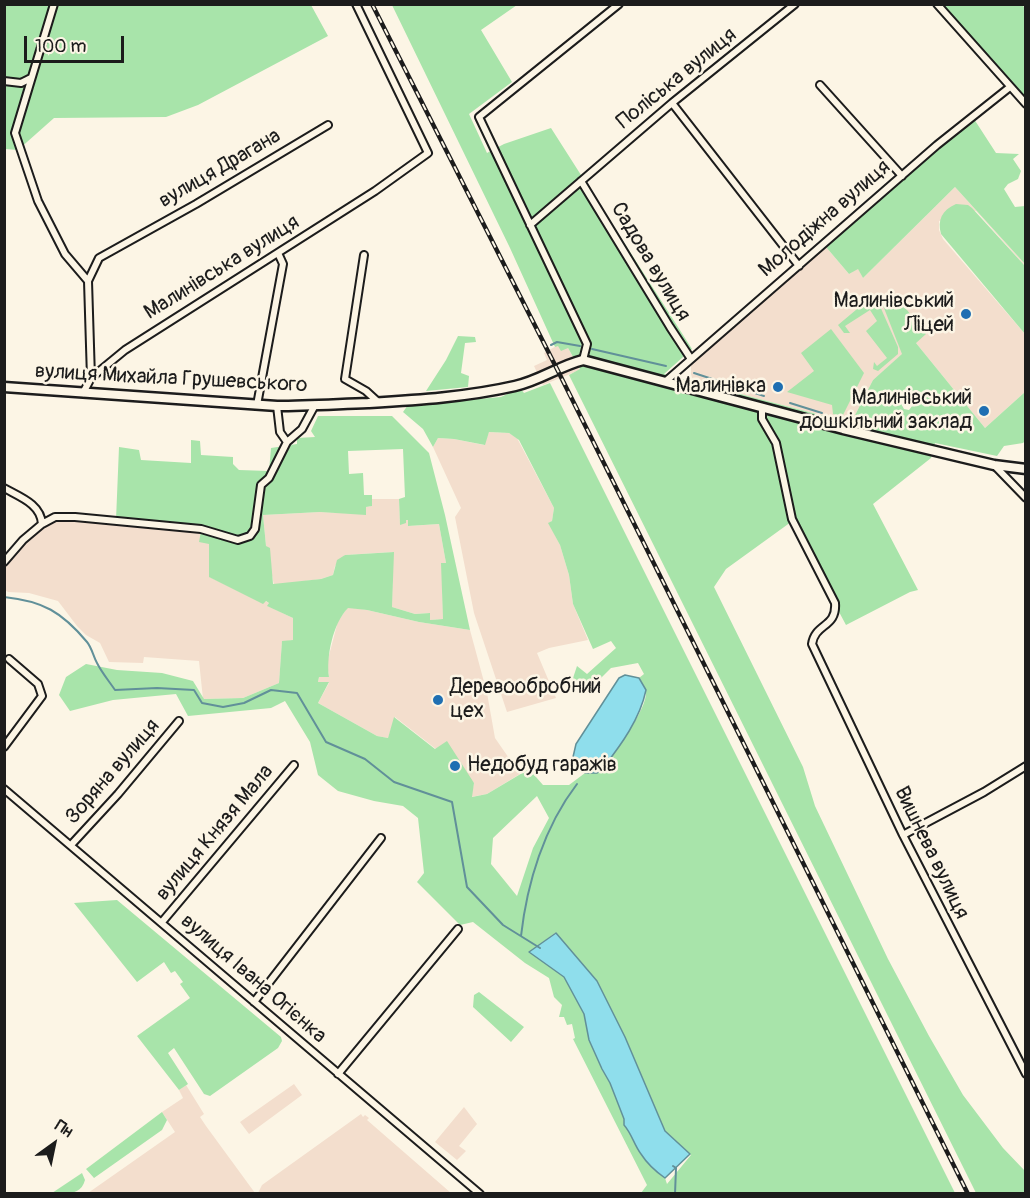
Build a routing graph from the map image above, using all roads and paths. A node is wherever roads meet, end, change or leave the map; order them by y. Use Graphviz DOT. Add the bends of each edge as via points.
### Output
graph roads {
  1 [pos="54,4"];
  2 [pos="356,4"];
  3 [pos="620,4"];
  4 [pos="795,4"];
  5 [pos="937,4"];
  6 [pos="31,78"];
  7 [pos="4,81"];
  8 [pos="820,85"];
  9 [pos="1010,87"];
  10 [pos="672,103"];
  11 [pos="1026,104"];
  12 [pos="328,125"];
  13 [pos="902,176"];
  14 [pos="581,181"];
  15 [pos="530,225"];
  16 [pos="278,253"];
  17 [pos="364,255"];
  18 [pos="799,266"];
  19 [pos="88,281"];
  20 [pos="692,359"];
  21 [pos="583,360"];
  22 [pos="91,378"];
  23 [pos="666,381"];
  24 [pos="4,387"];
  25 [pos="83,393"];
  26 [pos="378,402"];
  27 [pos="257,405"];
  28 [pos="315,405"];
  29 [pos="277,406"];
  30 [pos="762,407"];
  31 [pos="287,442"];
  32 [pos="994,465"];
  33 [pos="1026,470"];
  34 [pos="4,488"];
  35 [pos="1024,495"];
  36 [pos="42,524"];
  37 [pos="4,562"];
  38 [pos="9,659"];
  39 [pos="180,721"];
  40 [pos="4,747"];
  41 [pos="294,765"];
  42 [pos="1026,766"];
  43 [pos="4,789"];
  44 [pos="903,835"];
  45 [pos="381,838"];
  46 [pos="71,845"];
  47 [pos="162,922"];
  48 [pos="459,929"];
  49 [pos="254,1002"];
  50 [pos="338,1074"];
  51 [pos="1026,1074"];
  52 [pos="480,1194"];
  1 -- 6 [label="street"];
  2 -- 16 [label="street, Малинівська вулиця" via="428,153"];
  3 -- 15 [label="street" via="479,117"];
  4 -- 10 [label="street, Поліська вулиця"];
  5 -- 9 [label="street"];
  6 -- 7 [label="street" via="21,84"];
  6 -- 19 [label="street" via="15,134 38,201 65,254"];
  8 -- 13 [label="street"];
  9 -- 11 [label="street"];
  9 -- 13 [label="street, Молодіжна вулиця"];
  10 -- 14 [label="street, Поліська вулиця"];
  10 -- 18 [label="street"];
  12 -- 19 [label="street, вулиця Драгана" via="99,258"];
  13 -- 18 [label="street, Молодіжна вулиця"];
  14 -- 15 [label="street, Поліська вулиця"];
  14 -- 20 [label="street, Садова вулиця"];
  15 -- 21 [label="street" via="587,344"];
  16 -- 22 [label="street, Малинівська вулиця" via="125,350"];
  16 -- 27 [label="street" via="283,264"];
  17 -- 26 [label="street" via="345,379"];
  18 -- 20 [label="street, Молодіжна вулиця"];
  19 -- 22 [label="street"];
  20 -- 23 [label="street, Молодіжна вулиця"];
  21 -- 23 [label="street"];
  21 -- 26 [label="street, вулиця Михайла Грушевського" via="515,386 437,399"];
  22 -- 25 [label="street"];
  23 -- 30 [label="street"];
  24 -- 25 [label="street, вулиця Михайла Грушевського"];
  25 -- 27 [label="street, вулиця Михайла Грушевського"];
  26 -- 28 [label="street, вулиця Михайла Грушевського"];
  27 -- 29 [label="street, вулиця Михайла Грушевського"];
  28 -- 29 [label="street, вулиця Михайла Грушевського"];
  28 -- 31 [label="street" via="302,429"];
  29 -- 31 [label="street" via="280,432"];
  30 -- 32 [label="street"];
  30 -- 44 [label="street, Вишнева вулиця" via="762,419 776,442 792,519 835,603 836,613 816,632 812,644"];
  31 -- 36 [label="street" via="269,478 261,485 255,529 250,537 238,540 201,530 75,517 55,517"];
  32 -- 33 [label="street"];
  32 -- 35 [label="street"];
  34 -- 36 [label="street" via="34,505"];
  36 -- 37 [label="street"];
  38 -- 40 [label="street" via="38,684 42,696"];
  39 -- 46 [label="street, Зоряна вулиця"];
  41 -- 47 [label="street, вулиця Князя Мала"];
  42 -- 44 [label="street"];
  43 -- 46 [label="street, вулиця Івана Огієнка"];
  44 -- 51 [label="street, Вишнева вулиця"];
  45 -- 49 [label="street"];
  46 -- 47 [label="street, вулиця Івана Огієнка"];
  47 -- 49 [label="street, вулиця Івана Огієнка"];
  48 -- 50 [label="street"];
  49 -- 50 [label="street, вулиця Івана Огієнка"];
  50 -- 52 [label="street, вулиця Івана Огієнка"];
}
